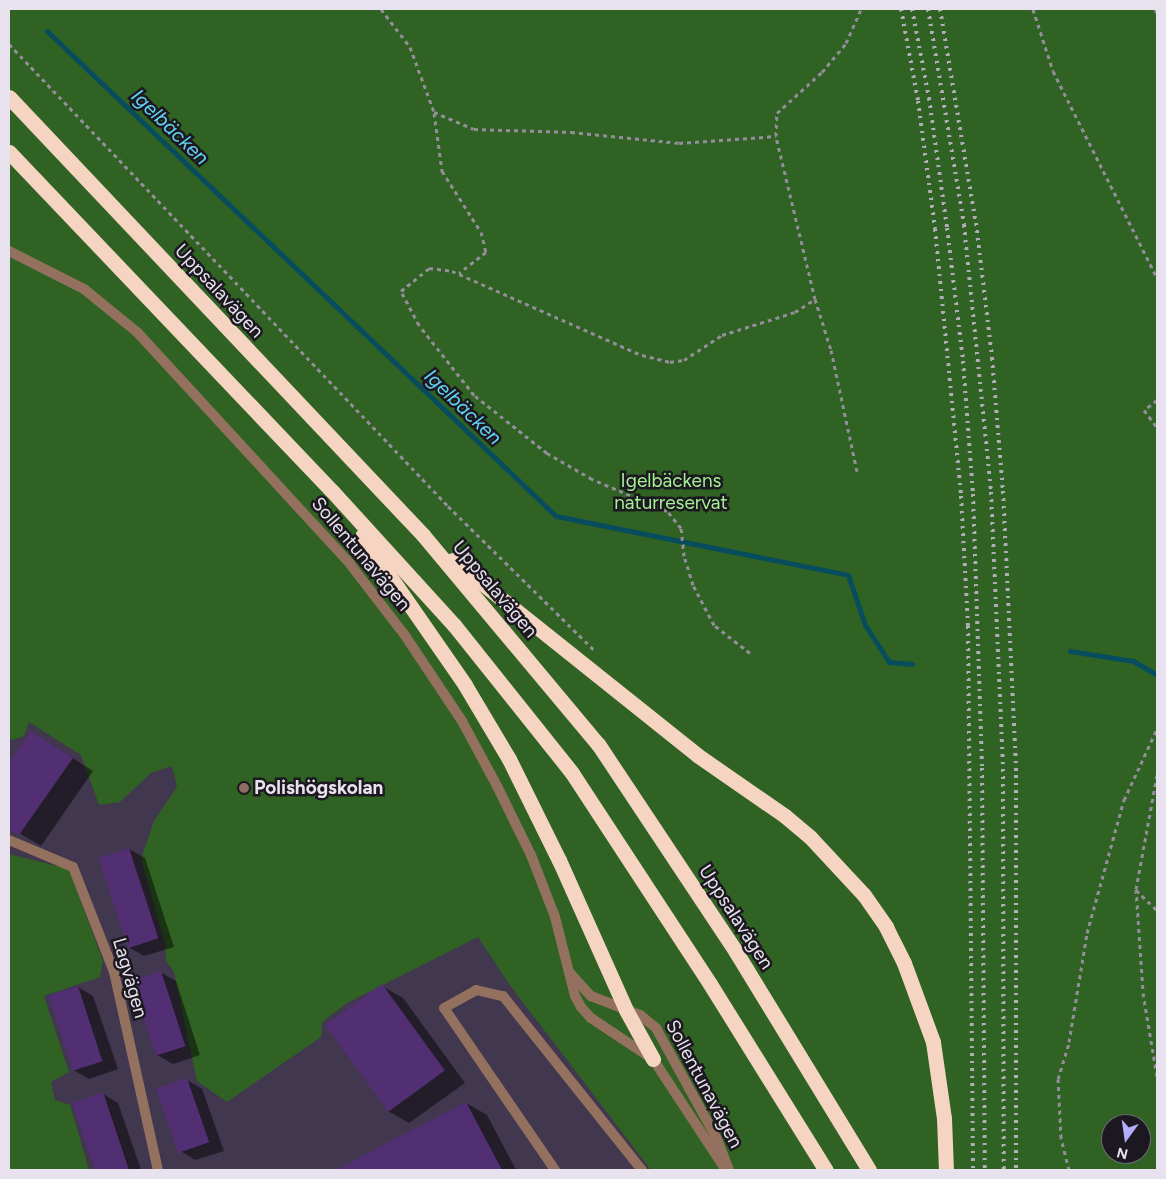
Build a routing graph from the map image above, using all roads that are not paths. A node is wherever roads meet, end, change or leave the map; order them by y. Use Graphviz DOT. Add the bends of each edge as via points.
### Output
graph roads {
  1 [pos="9,98"];
  2 [pos="9,152"];
  3 [pos="9,251"];
  4 [pos="332,491"];
  5 [pos="423,535"];
  6 [pos="9,840"];
  7 [pos="569,972"];
  8 [pos="626,1010"];
  9 [pos="653,1059"];
  10 [pos="158,1170"];
  11 [pos="555,1170"];
  12 [pos="642,1170"];
  13 [pos="728,1170"];
  14 [pos="826,1170"];
  15 [pos="870,1170"];
  16 [pos="946,1170"];
  1 -- 5 [label="highway, Uppsalavägen"];
  2 -- 4 [label="highway"];
  3 -- 7 [label="street, Sollentunavägen" via="84,289 137,332 350,564 404,634 462,721 497,786 545,890"];
  4 -- 8 [label="highway" via="465,685 509,759 559,860"];
  4 -- 14 [label="highway" via="454,625 572,773 710,984"];
  5 -- 15 [label="highway, Uppsalavägen" via="598,744 736,952"];
  5 -- 16 [label="highway" via="689,749 785,816 810,837 864,895 904,963 932,1042 943,1109"];
  6 -- 10 [label="street, Lagvägen" via="73,866 114,972"];
  7 -- 8 [label="street, Sollentunavägen" via="592,996"];
  7 -- 9 [label="street, Sollentunavägen" via="575,996 591,1018"];
  8 -- 9 [label="highway"];
  8 -- 13 [label="street, Sollentunavägen" via="650,1020 656,1028 717,1139"];
  9 -- 13 [label="street, Sollentunavägen"];
  11 -- 12 [label="street" via="444,1008 476,990 503,996"];
}
